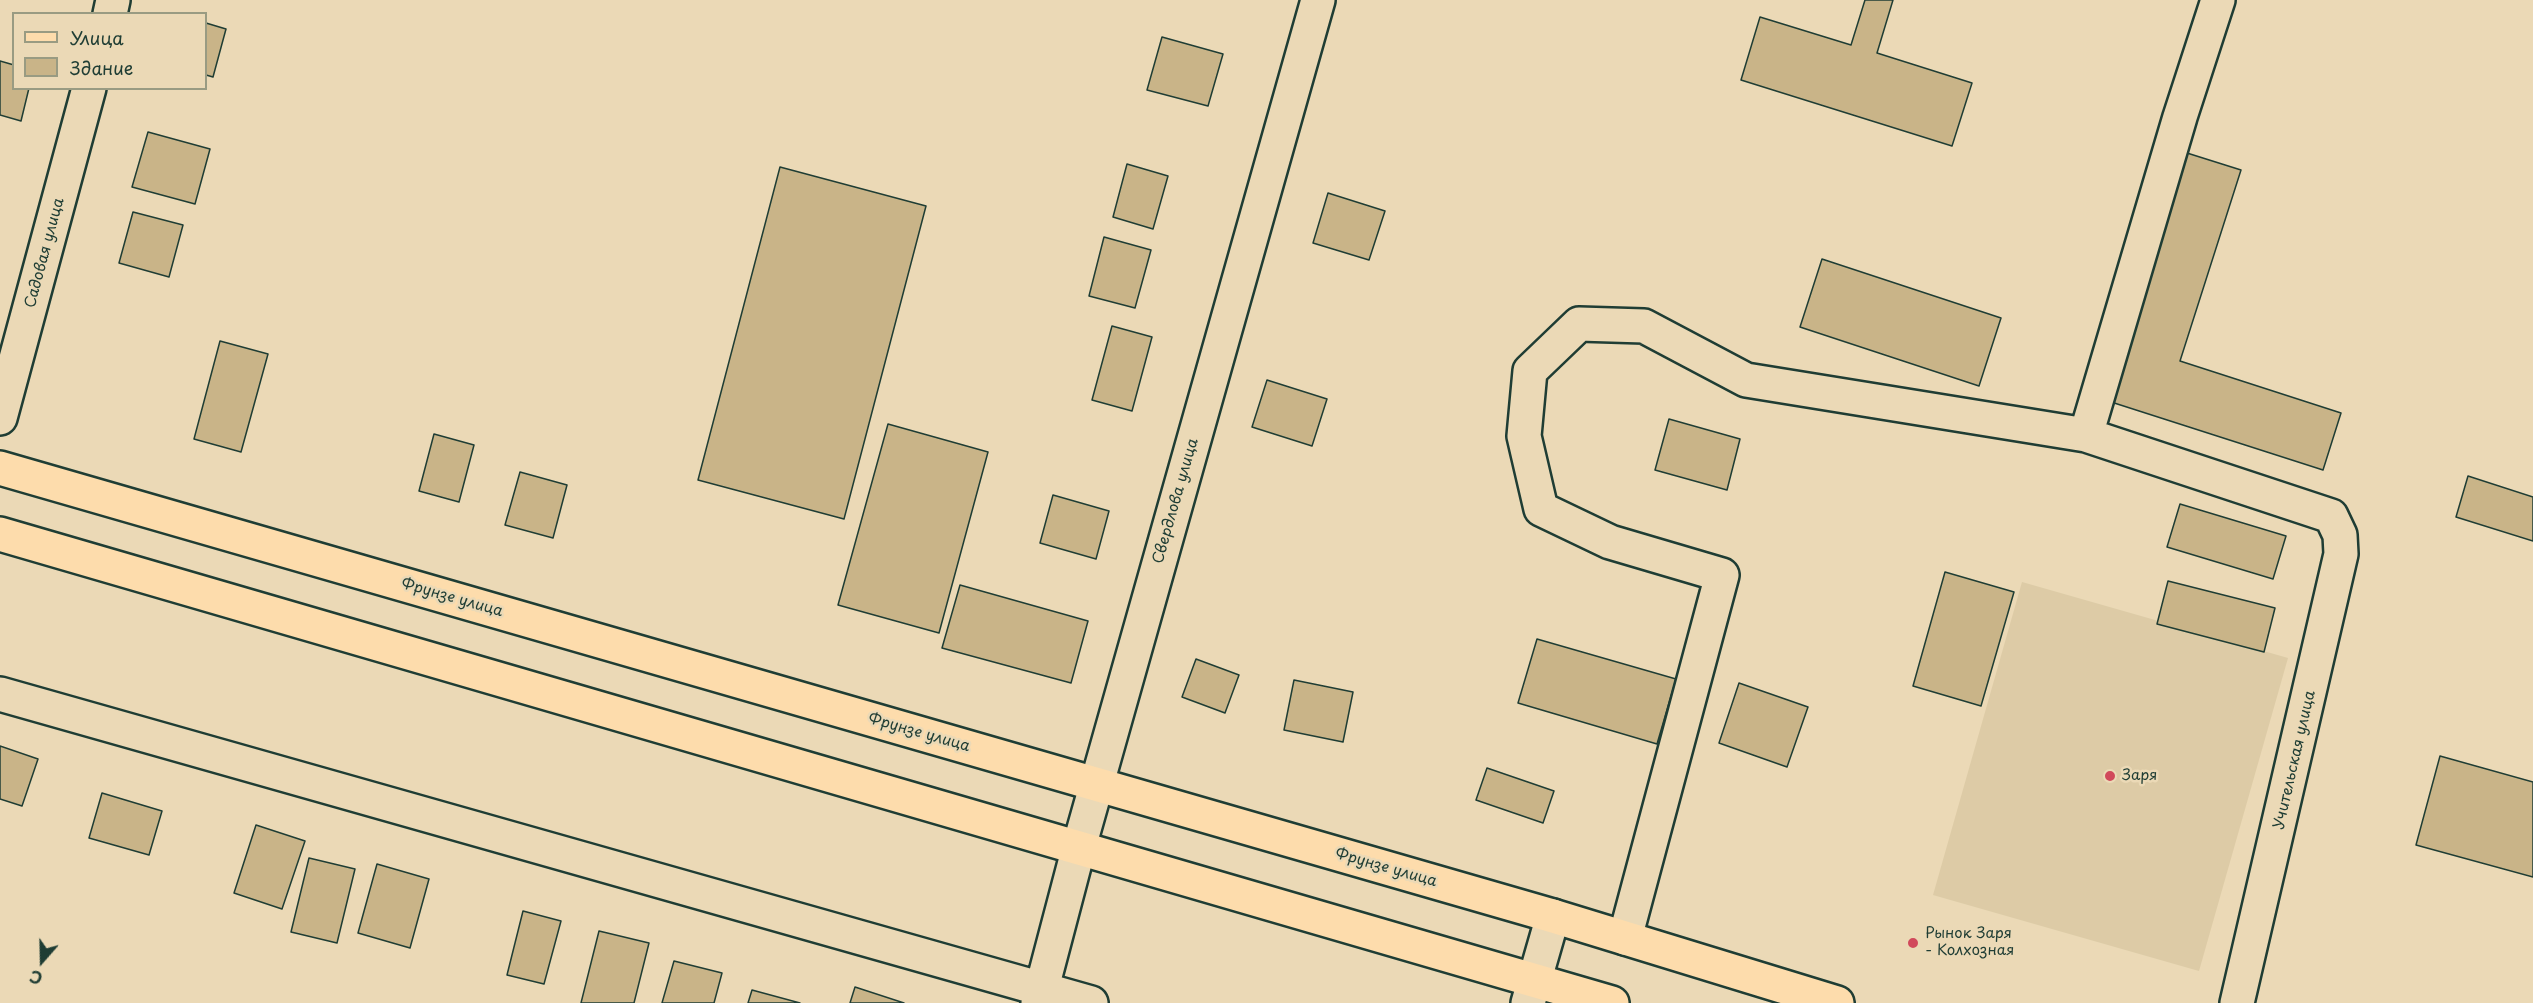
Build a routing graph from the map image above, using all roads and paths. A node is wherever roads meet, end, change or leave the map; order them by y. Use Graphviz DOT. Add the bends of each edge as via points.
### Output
graph roads {
  1 [pos="1318,0"];
  2 [pos="2218,0"];
  3 [pos="88,90"];
  4 [pos="0,418"];
  5 [pos="2086,435"];
  6 [pos="0,468"];
  7 [pos="0,534"];
  8 [pos="0,693"];
  9 [pos="1096,784"];
  10 [pos="1078,847"];
  11 [pos="1553,916"];
  12 [pos="1625,938"];
  13 [pos="1532,991"];
  14 [pos="1040,996"];
  15 [pos="1091,1003"];
  16 [pos="1612,1003"];
  17 [pos="1837,1003"];
  18 [pos="2237,1003"];
  1 -- 9 [label="street, Свердлова улица"];
  2 -- 5 [label="street"];
  3 -- 4 [label="street, Садовая улица"];
  5 -- 12 [label="street" via="1746,380 1644,326 1579,324 1530,370 1524,436 1541,509 1610,542 1722,575"];
  5 -- 18 [label="street, Учительская улица" via="2331,516 2340,535 2341,555"];
  6 -- 9 [label="main road, Фрунзе улица"];
  7 -- 10 [label="main road"];
  8 -- 14 [label="street"];
  9 -- 10 [label="street, Свердлова улица"];
  9 -- 11 [label="main road, Фрунзе улица"];
  10 -- 13 [label="main road"];
  10 -- 14 [label="street, Свердлова улица"];
  11 -- 12 [label="main road, Фрунзе улица"];
  11 -- 13 [label="street"];
  12 -- 17 [label="main road, Фрунзе улица"];
  13 -- 16 [label="main road"];
  14 -- 15 [label="street"];
}
